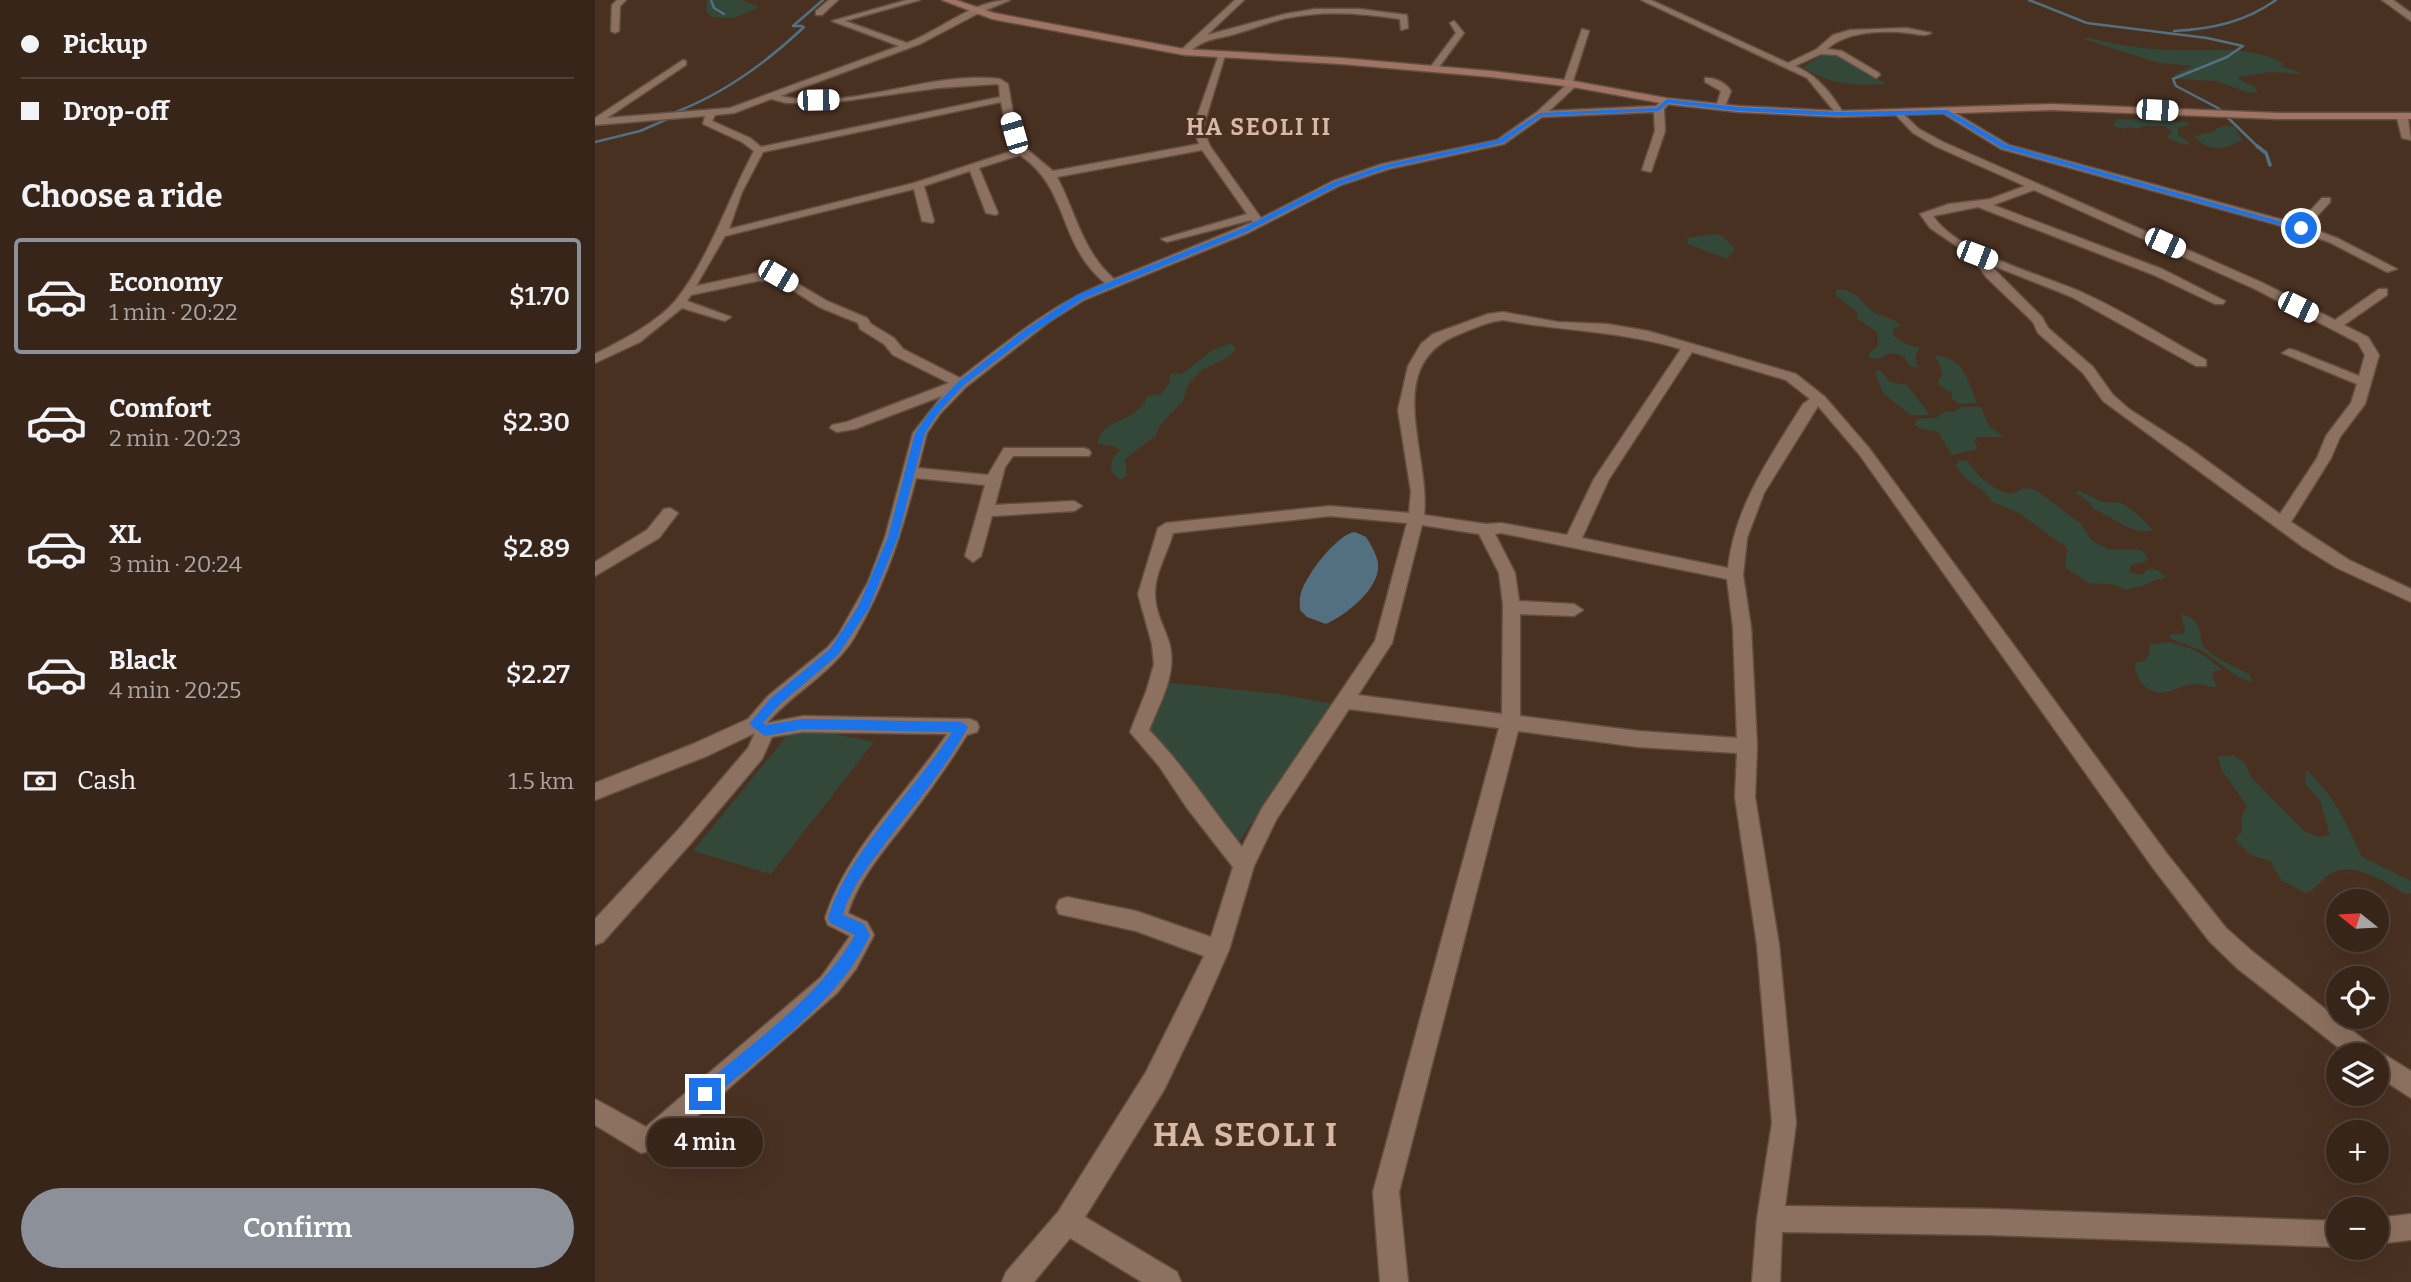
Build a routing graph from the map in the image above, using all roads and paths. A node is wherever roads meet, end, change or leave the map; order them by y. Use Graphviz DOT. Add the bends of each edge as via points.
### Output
graph roads {
  1 [pos="622,0"];
  2 [pos="834,0"];
  3 [pos="916,0"];
  4 [pos="947,0"];
  5 [pos="1006,0"];
  6 [pos="1240,0"];
  7 [pos="1645,0"];
  8 [pos="2387,0"];
  9 [pos="976,11"];
  10 [pos="819,13"];
  11 [pos="2411,18"];
  12 [pos="1454,23"];
  13 [pos="1404,28"];
  14 [pos="615,31"];
  15 [pos="1585,31"];
  16 [pos="1927,33"];
  17 [pos="1201,38"];
  18 [pos="907,46"];
  19 [pos="1820,51"];
  20 [pos="1184,52"];
  21 [pos="1223,54"];
  22 [pos="683,63"];
  23 [pos="1790,65"];
  24 [pos="1433,69"];
  25 [pos="1876,75"];
  26 [pos="1708,80"];
  27 [pos="1571,84"];
  28 [pos="772,97"];
  29 [pos="1004,99"];
  30 [pos="1663,105"];
  31 [pos="1721,107"];
  32 [pos="1947,112"];
  33 [pos="712,113"];
  34 [pos="1899,113"];
  35 [pos="1540,114"];
  36 [pos="1839,114"];
  37 [pos="2405,116"];
  38 [pos="595,122"];
  39 [pos="2407,138"];
  40 [pos="1205,146"];
  41 [pos="759,150"];
  42 [pos="1021,151"];
  43 [pos="974,169"];
  44 [pos="1647,170"];
  45 [pos="1050,175"];
  46 [pos="918,184"];
  47 [pos="2033,187"];
  48 [pos="2326,200"];
  49 [pos="1980,204"];
  50 [pos="992,213"];
  51 [pos="1256,219"];
  52 [pos="928,221"];
  53 [pos="2301,228"];
  54 [pos="721,234"];
  55 [pos="1167,239"];
  56 [pos="1977,255"];
  57 [pos="2391,269"];
  58 [pos="1112,283"];
  59 [pos="2383,292"];
  60 [pos="683,297"];
  61 [pos="2219,301"];
  62 [pos="725,317"];
  63 [pos="2336,325"];
  64 [pos="1689,346"];
  65 [pos="2289,353"];
  66 [pos="595,359"];
  67 [pos="2201,363"];
  68 [pos="2366,383"];
  69 [pos="961,384"];
  70 [pos="1820,400"];
  71 [pos="837,428"];
  72 [pos="1084,453"];
  73 [pos="908,472"];
  74 [pos="994,481"];
  75 [pos="1074,506"];
  76 [pos="985,511"];
  77 [pos="670,513"];
  78 [pos="1416,519"];
  79 [pos="2283,522"];
  80 [pos="1485,530"];
  81 [pos="1573,540"];
  82 [pos="973,556"];
  83 [pos="595,570"];
  84 [pos="1735,575"];
  85 [pos="2411,596"];
  86 [pos="1511,607"];
  87 [pos="1574,610"];
  88 [pos="1346,701"];
  89 [pos="1511,720"];
  90 [pos="760,727"];
  91 [pos="1747,746"];
  92 [pos="595,792"];
  93 [pos="1244,865"];
  94 [pos="1067,907"];
  95 [pos="595,935"];
  96 [pos="1218,950"];
  97 [pos="2352,1043"];
  98 [pos="2389,1070"];
  99 [pos="2411,1086"];
  100 [pos="595,1111"];
  101 [pos="1770,1219"];
  102 [pos="1067,1221"];
  103 [pos="2411,1227"];
  104 [pos="2389,1230"];
  105 [pos="2326,1234"];
  106 [pos="1016,1282"];
  107 [pos="1167,1282"];
  108 [pos="1394,1282"];
  109 [pos="1766,1282"];
  1 -- 14 [label="street" via="617,5"];
  2 -- 10 [label="street"];
  3 -- 18 [label="street" via="835,21"];
  4 -- 9 [label="main road"];
  5 -- 9 [label="street"];
  6 -- 17 [label="street"];
  7 -- 23 [label="street"];
  8 -- 11 [label="street"];
  9 -- 18 [label="street"];
  9 -- 20 [label="main road"];
  12 -- 24 [label="street" via="1460,33"];
  13 -- 17 [label="street" via="1404,17 1315,11"];
  15 -- 27 [label="street"];
  16 -- 19 [label="street" via="1850,33 1834,38"];
  17 -- 20 [label="street"];
  18 -- 28 [label="street"];
  19 -- 23 [label="street"];
  19 -- 25 [label="street" via="1839,53"];
  20 -- 21 [label="main road"];
  21 -- 24 [label="main road"];
  21 -- 40 [label="street" via="1198,128"];
  22 -- 38 [label="street"];
  23 -- 36 [label="street" via="1810,76"];
  24 -- 27 [label="main road"];
  26 -- 31 [label="street" via="1723,86"];
  27 -- 30 [label="main road"];
  27 -- 35 [label="street"];
  28 -- 29 [label="street" via="837,100 997,81 1003,84"];
  28 -- 33 [label="street"];
  29 -- 41 [label="street"];
  29 -- 42 [label="street"];
  30 -- 31 [label="main road"];
  30 -- 35 [label="street"];
  30 -- 44 [label="street"];
  31 -- 36 [label="main road"];
  32 -- 34 [label="main road"];
  32 -- 37 [label="main road" via="2052,107"];
  32 -- 53 [label="street" via="2005,147"];
  33 -- 38 [label="street"];
  33 -- 41 [label="street" via="706,122"];
  34 -- 36 [label="main road"];
  34 -- 47 [label="street" via="1916,131"];
  35 -- 51 [label="street" via="1500,142 1386,166"];
  37 -- 39 [label="street"];
  40 -- 45 [label="street"];
  40 -- 51 [label="street"];
  41 -- 54 [label="street"];
  42 -- 43 [label="street"];
  42 -- 45 [label="street"];
  43 -- 46 [label="street"];
  43 -- 50 [label="street"];
  45 -- 58 [label="street" via="1081,251"];
  46 -- 52 [label="street"];
  46 -- 54 [label="street"];
  47 -- 49 [label="street"];
  47 -- 63 [label="street"];
  48 -- 53 [label="street"];
  49 -- 56 [label="street" via="1926,214 1934,226"];
  49 -- 61 [label="street" via="2158,272"];
  51 -- 55 [label="street"];
  51 -- 58 [label="street" via="1244,231"];
  53 -- 57 [label="street"];
  54 -- 60 [label="street"];
  56 -- 67 [label="street" via="2076,293"];
  56 -- 79 [label="street" via="2124,412"];
  58 -- 69 [label="street" via="1045,319"];
  59 -- 63 [label="street"];
  60 -- 62 [label="street"];
  60 -- 66 [label="street" via="635,340"];
  60 -- 69 [label="street" via="757,277 777,277 863,321 898,352"];
  63 -- 68 [label="street" via="2363,340 2372,355"];
  64 -- 70 [label="street" via="1791,377"];
  64 -- 78 [label="street" via="1607,328 1558,326 1503,316 1438,337 1415,366 1406,407 1419,492"];
  64 -- 81 [label="street" via="1602,480"];
  65 -- 68 [label="street"];
  68 -- 79 [label="street" via="2358,404 2333,436"];
  69 -- 71 [label="street"];
  69 -- 73 [label="street" via="920,433"];
  70 -- 84 [label="street" via="1810,404 1756,494 1739,538"];
  70 -- 97 [label="street" via="1864,451 2218,935"];
  72 -- 74 [label="street" via="1009,451"];
  73 -- 74 [label="street"];
  73 -- 90 [label="street" via="893,537 876,582 844,640 775,701"];
  74 -- 76 [label="street"];
  75 -- 76 [label="street"];
  76 -- 82 [label="street"];
  77 -- 83 [label="street" via="653,534"];
  78 -- 80 [label="street"];
  78 -- 88 [label="street" via="1383,643"];
  78 -- 93 [label="street" via="1329,511 1166,528 1163,548 1146,586 1163,665 1139,732 1166,760"];
  79 -- 85 [label="street" via="2343,564"];
  80 -- 81 [label="street" via="1501,528"];
  80 -- 86 [label="street" via="1507,573"];
  81 -- 84 [label="street"];
  84 -- 91 [label="street"];
  86 -- 87 [label="street"];
  86 -- 89 [label="street"];
  88 -- 89 [label="street"];
  88 -- 93 [label="street" via="1269,814"];
  89 -- 91 [label="street" via="1638,739"];
  89 -- 108 [label="street" via="1386,1192"];
  90 -- 92 [label="street"];
  90 -- 95 [label="street" via="755,753"];
  90 -- 100 [label="street" via="966,727 867,857 839,903 835,918 863,935 829,985 651,1140 641,1140"];
  91 -- 101 [label="street" via="1745,800 1768,945 1784,1123"];
  93 -- 96 [label="street"];
  94 -- 96 [label="street" via="1136,921"];
  96 -- 102 [label="street" via="1155,1081"];
  98 -- 99 [label="street"];
  101 -- 105 [label="street"];
  101 -- 109 [label="street"];
  102 -- 106 [label="street"];
  102 -- 107 [label="street"];
  103 -- 104 [label="street"];
}
